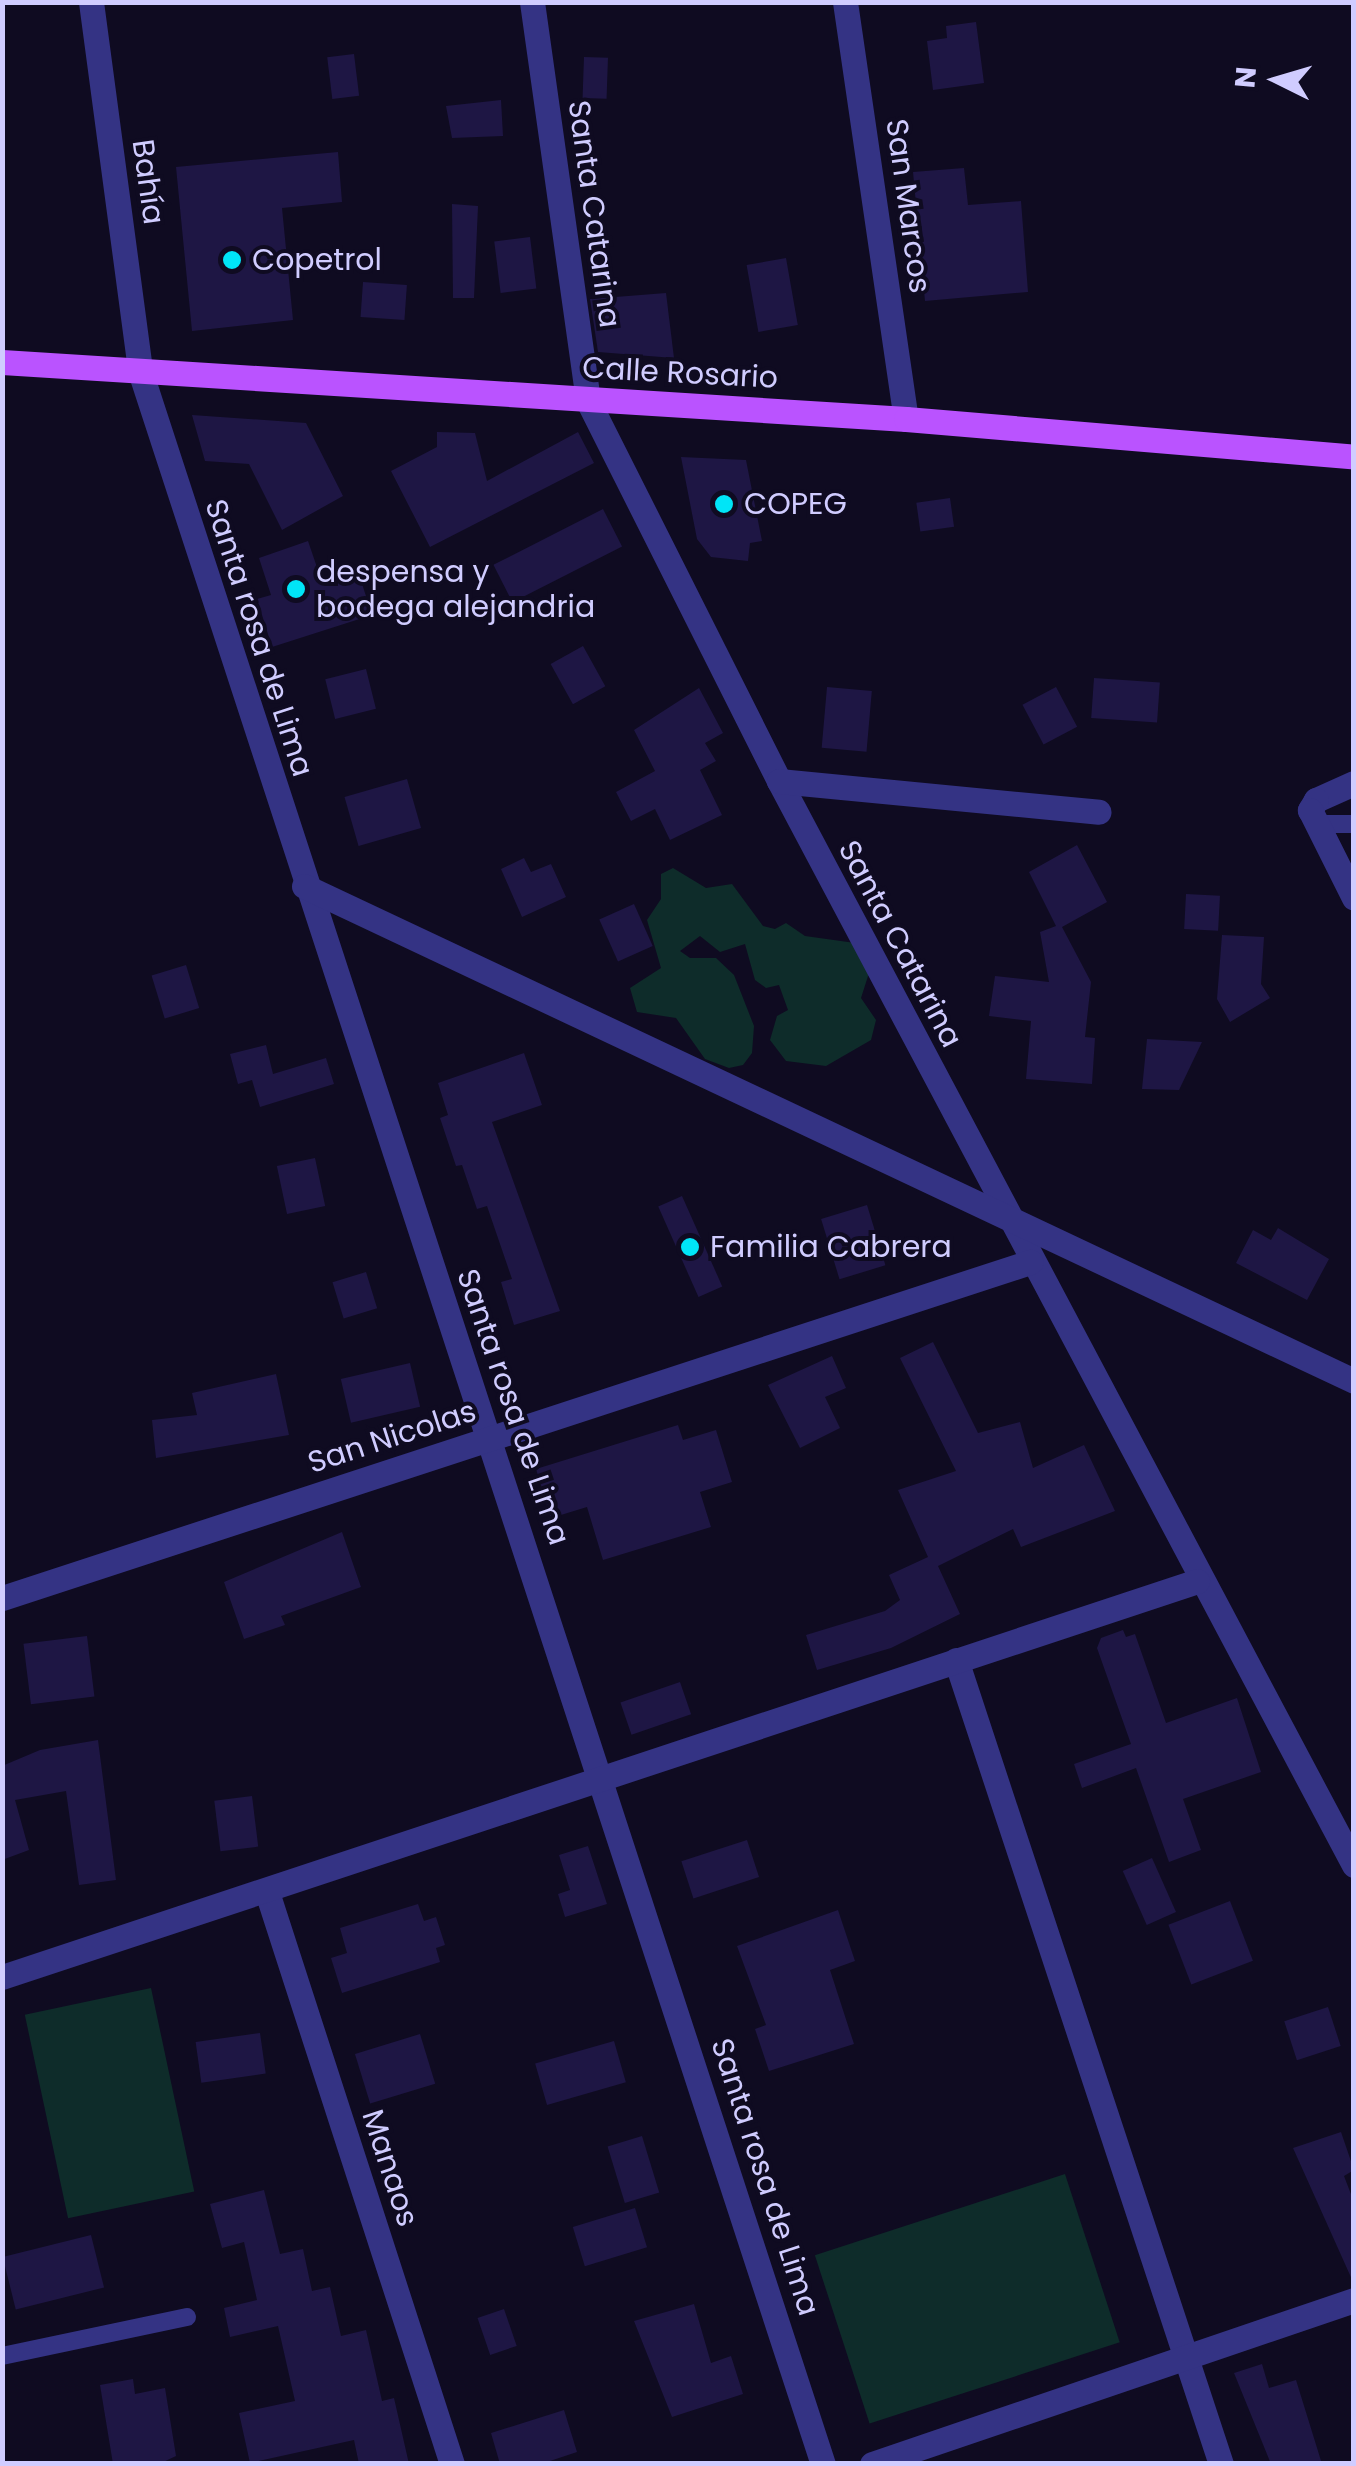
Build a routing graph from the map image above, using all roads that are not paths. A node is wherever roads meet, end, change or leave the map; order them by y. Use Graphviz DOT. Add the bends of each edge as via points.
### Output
graph roads {
  1 [pos="91,2"];
  2 [pos="532,2"];
  3 [pos="844,2"];
  4 [pos="2,362"];
  5 [pos="140,371"];
  6 [pos="588,401"];
  7 [pos="906,419"];
  8 [pos="1354,457"];
  9 [pos="778,782"];
  10 [pos="1354,783"];
  11 [pos="1099,812"];
  12 [pos="1316,824"];
  13 [pos="1354,824"];
  14 [pos="304,886"];
  15 [pos="1354,898"];
  16 [pos="1010,1223"];
  17 [pos="1030,1262"];
  18 [pos="1354,1381"];
  19 [pos="489,1439"];
  20 [pos="1197,1581"];
  21 [pos="2,1598"];
  22 [pos="956,1660"];
  23 [pos="603,1777"];
  24 [pos="1352,1852"];
  25 [pos="267,1892"];
  26 [pos="2,1977"];
  27 [pos="1354,2300"];
  28 [pos="187,2317"];
  29 [pos="1186,2353"];
  30 [pos="2,2356"];
  31 [pos="452,2464"];
  32 [pos="823,2464"];
  33 [pos="872,2464"];
  34 [pos="1221,2464"];
  1 -- 5 [label="street, Bahía"];
  2 -- 6 [label="street, Santa Catarina"];
  3 -- 7 [label="street, San Marcos"];
  4 -- 5 [label="main road, Calle Rosario"];
  5 -- 6 [label="main road, Calle Rosario"];
  5 -- 14 [label="street, Santa rosa de Lima"];
  6 -- 7 [label="main road, Calle Rosario"];
  6 -- 9 [label="street, Santa Catarina"];
  7 -- 8 [label="main road, Calle Rosario"];
  9 -- 11 [label="street"];
  9 -- 16 [label="street, Santa Catarina"];
  10 -- 12 [label="street" via="1312,804"];
  12 -- 13 [label="lane"];
  12 -- 15 [label="street"];
  14 -- 16 [label="street"];
  14 -- 19 [label="street, Santa rosa de Lima"];
  16 -- 17 [label="street, Santa Catarina"];
  16 -- 18 [label="street"];
  17 -- 19 [label="street, San Nicolas"];
  17 -- 20 [label="street, Santa Catarina"];
  19 -- 21 [label="street, San Nicolas"];
  19 -- 23 [label="street, Santa rosa de Lima"];
  20 -- 22 [label="street"];
  20 -- 24 [label="street, Santa Catarina"];
  22 -- 23 [label="street"];
  22 -- 29 [label="street"];
  23 -- 25 [label="street"];
  23 -- 32 [label="street, Santa rosa de Lima"];
  25 -- 26 [label="street"];
  25 -- 31 [label="street, Manaos"];
  27 -- 29 [label="street"];
  28 -- 30 [label="lane"];
  29 -- 33 [label="street"];
  29 -- 34 [label="street"];
}
